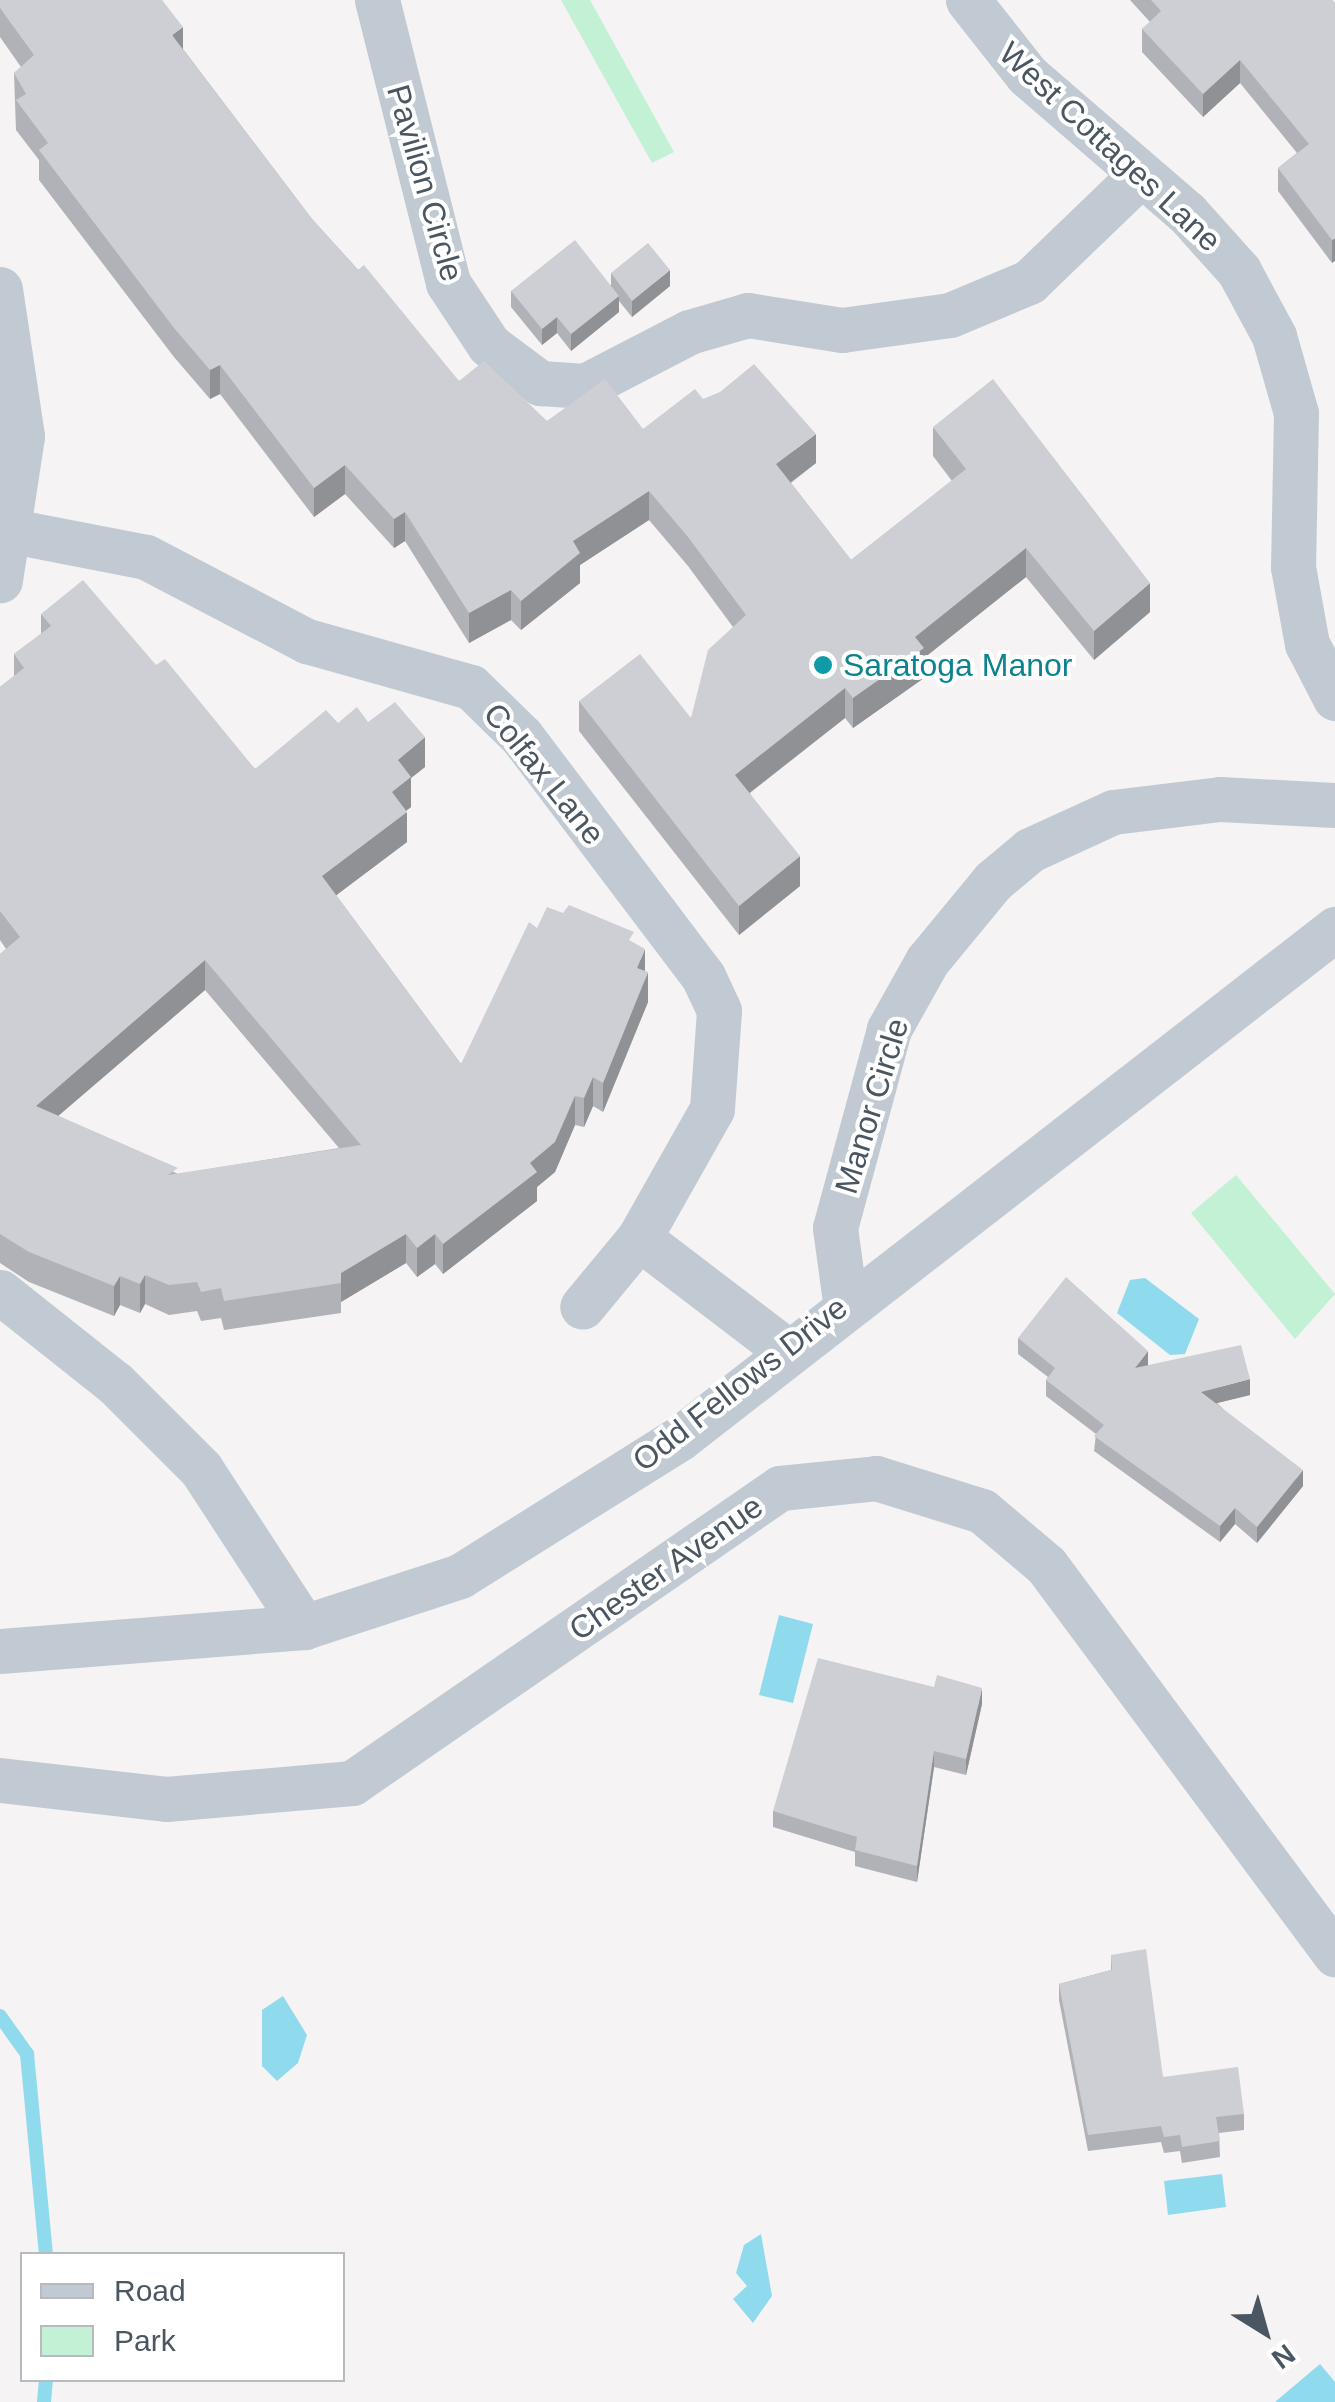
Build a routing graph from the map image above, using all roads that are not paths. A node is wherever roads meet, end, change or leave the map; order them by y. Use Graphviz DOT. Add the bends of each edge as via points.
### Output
graph roads {
  1 [pos="378,0"];
  2 [pos="968,0"];
  3 [pos="1140,175"];
  4 [pos="0,289"];
  5 [pos="12,531"];
  6 [pos="0,580"];
  7 [pos="1335,698"];
  8 [pos="1335,805"];
  9 [pos="1335,929"];
  10 [pos="639,1238"];
  11 [pos="0,1292"];
  12 [pos="845,1302"];
  13 [pos="582,1307"];
  14 [pos="786,1350"];
  15 [pos="304,1627"];
  16 [pos="0,1651"];
  17 [pos="0,1780"];
  18 [pos="1335,1954"];
  1 -- 3 [label="street, Pavilion Circle" via="448,282 489,345 540,384 584,386 689,332 748,315 842,330 950,315 1029,282"];
  2 -- 3 [label="street, West Cottages Lane" via="1027,75"];
  3 -- 7 [label="street, West Cottages Lane" via="1240,271 1274,336 1296,413 1293,567 1308,644"];
  4 -- 5 [label="street" via="22,436"];
  5 -- 6 [label="street"];
  5 -- 10 [label="street, Colfax Lane" via="146,557 307,641 471,686 522,738 703,976 719,1011 712,1108"];
  8 -- 12 [label="street, Manor Circle" via="1220,799 1113,812 1030,850 992,881 927,961 889,1029 835,1228"];
  9 -- 12 [label="street, Odd Fellows Drive"];
  10 -- 13 [label="street, Colfax Lane"];
  10 -- 14 [label="street"];
  11 -- 15 [label="street" via="114,1383 201,1470"];
  12 -- 14 [label="street, Odd Fellows Drive"];
  14 -- 15 [label="street, Odd Fellows Drive" via="680,1438 460,1576"];
  15 -- 16 [label="street, Odd Fellows Drive"];
  17 -- 18 [label="street, Chester Avenue" via="166,1798 352,1783 780,1488 876,1478 982,1511 1046,1566"];
}
